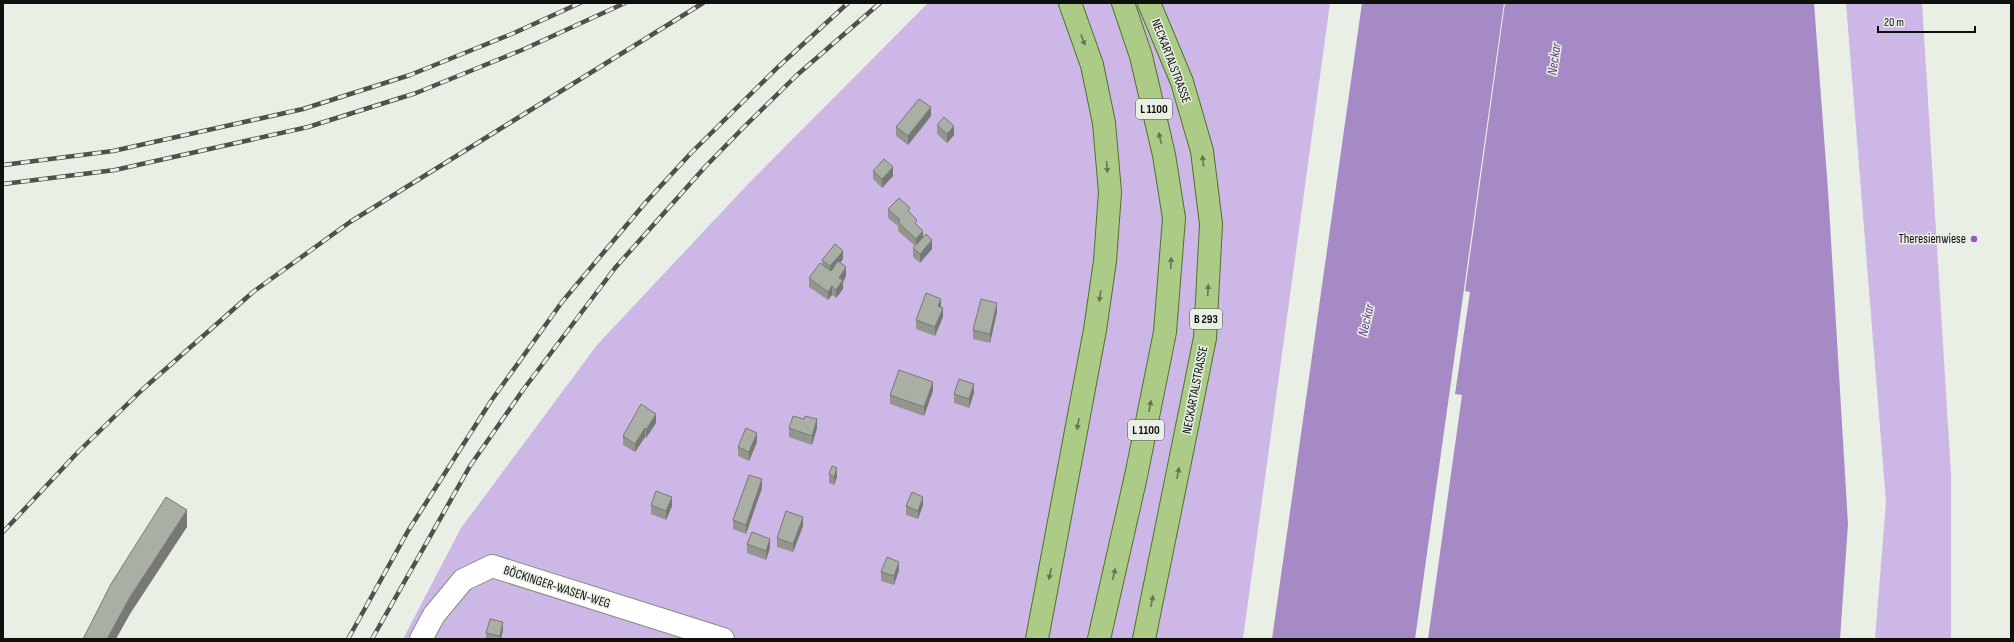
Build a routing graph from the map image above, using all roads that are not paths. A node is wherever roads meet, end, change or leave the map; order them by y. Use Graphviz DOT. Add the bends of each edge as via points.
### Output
graph roads {
  1 [pos="1070,3"];
  2 [pos="1122,3"];
  3 [pos="1149,3"];
  4 [pos="421,639"];
  5 [pos="723,639"];
  6 [pos="1037,639"];
  7 [pos="1099,639"];
  8 [pos="1144,639"];
  1 -- 6 [label="main road, one-way" via="1092,65 1104,123 1110,192 1105,261 1095,330"];
  7 -- 2 [label="main road, NECKARTALSTRASSE / L 1100, one-way" via="1165,332 1174,218 1162,147 1141,56"];
  8 -- 3 [label="main road, NECKARTALSTRASSE / B 293, one-way" via="1205,338 1211,224 1202,151 1182,82"];
  4 -- 5 [label="lane, BÖCKINGER-WASEN-WEG" via="434,615 463,580 492,566"];
}
